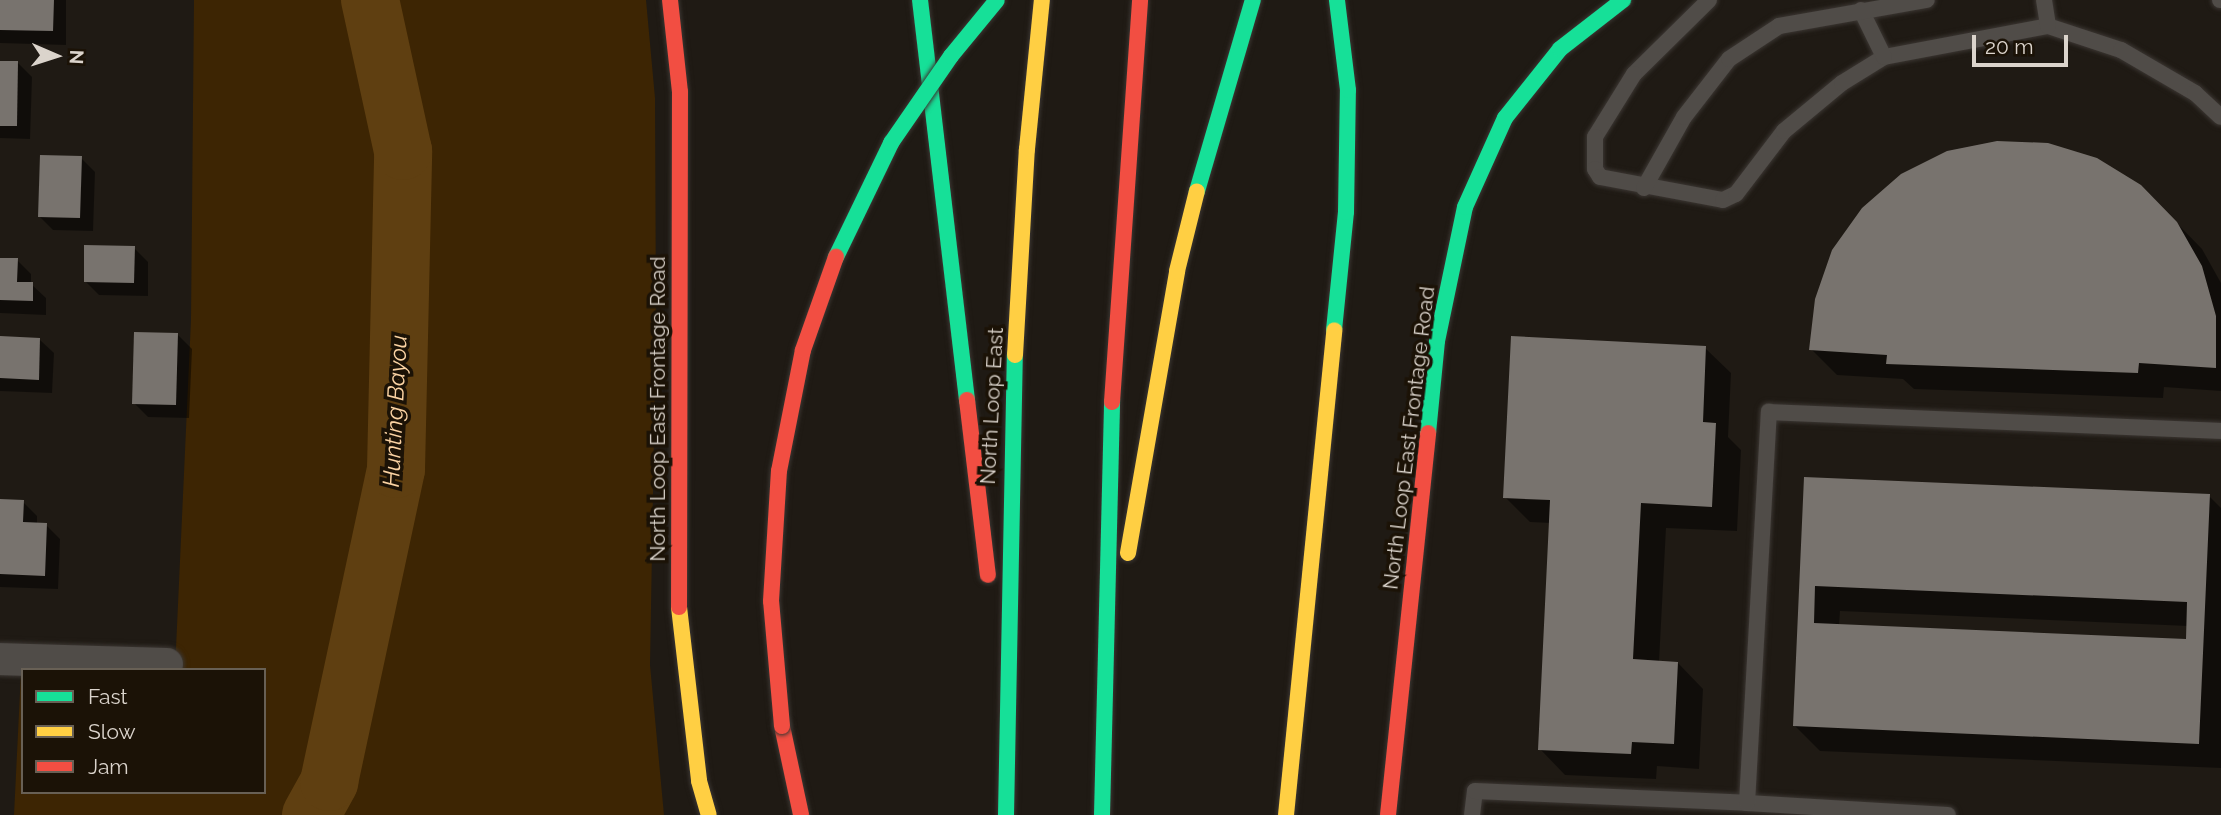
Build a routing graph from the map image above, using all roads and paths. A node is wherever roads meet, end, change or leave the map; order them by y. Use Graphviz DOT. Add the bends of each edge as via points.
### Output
graph roads {
  1 [pos="670,0"];
  2 [pos="920,0"];
  3 [pos="997,0"];
  4 [pos="1042,0"];
  5 [pos="1140,0"];
  6 [pos="1253,0"];
  7 [pos="1337,0"];
  8 [pos="1623,0"];
  9 [pos="1709,0"];
  10 [pos="1927,0"];
  11 [pos="2043,0"];
  12 [pos="1861,10"];
  13 [pos="2048,26"];
  14 [pos="1884,57"];
  15 [pos="2221,117"];
  16 [pos="1644,188"];
  17 [pos="2221,431"];
  18 [pos="990,592"];
  19 [pos="993,619"];
  20 [pos="0,659"];
  21 [pos="167,664"];
  22 [pos="1004,715"];
  23 [pos="1101,767"];
  24 [pos="1746,803"];
  25 [pos="709,815"];
  26 [pos="801,815"];
  27 [pos="1006,815"];
  28 [pos="1102,815"];
  29 [pos="1286,815"];
  30 [pos="1388,815"];
  31 [pos="1472,815"];
  32 [pos="1948,815"];
  1 -- 25 [label="main road, North Loop East Frontage Road" via="680,92 678,601 699,781"];
  2 -- 18 [label="main road"];
  3 -- 26 [label="main road, bridge" via="951,55 891,143 838,252 803,350 779,471 771,601 782,726"];
  4 -- 22 [label="main road, North Loop East" via="1027,149 1010,435"];
  5 -- 23 [label="main road" via="1117,273"];
  6 -- 23 [label="main road" via="1206,150 1164,337 1124,580"];
  7 -- 29 [label="main road" via="1348,90 1346,212"];
  8 -- 30 [label="main road, North Loop East Frontage Road" via="1560,49 1532,79 1505,118 1465,207 1437,341"];
  9 -- 16 [label="lane" via="1634,74 1595,136 1595,169 1600,177"];
  10 -- 12 [label="lane"];
  11 -- 13 [label="lane"];
  12 -- 14 [label="lane"];
  12 -- 16 [label="lane" via="1779,26 1729,59 1684,117"];
  13 -- 14 [label="lane"];
  13 -- 15 [label="lane" via="2122,50 2195,93"];
  14 -- 16 [label="lane" via="1842,83 1784,131 1736,194 1723,200"];
  17 -- 24 [label="lane" via="1769,412"];
  19 -- 22 [label="main road"];
  20 -- 21 [label="street"];
  22 -- 27 [label="main road, North Loop East"];
  23 -- 28 [label="main road"];
  24 -- 31 [label="lane" via="1475,791"];
  24 -- 32 [label="lane"];
}
